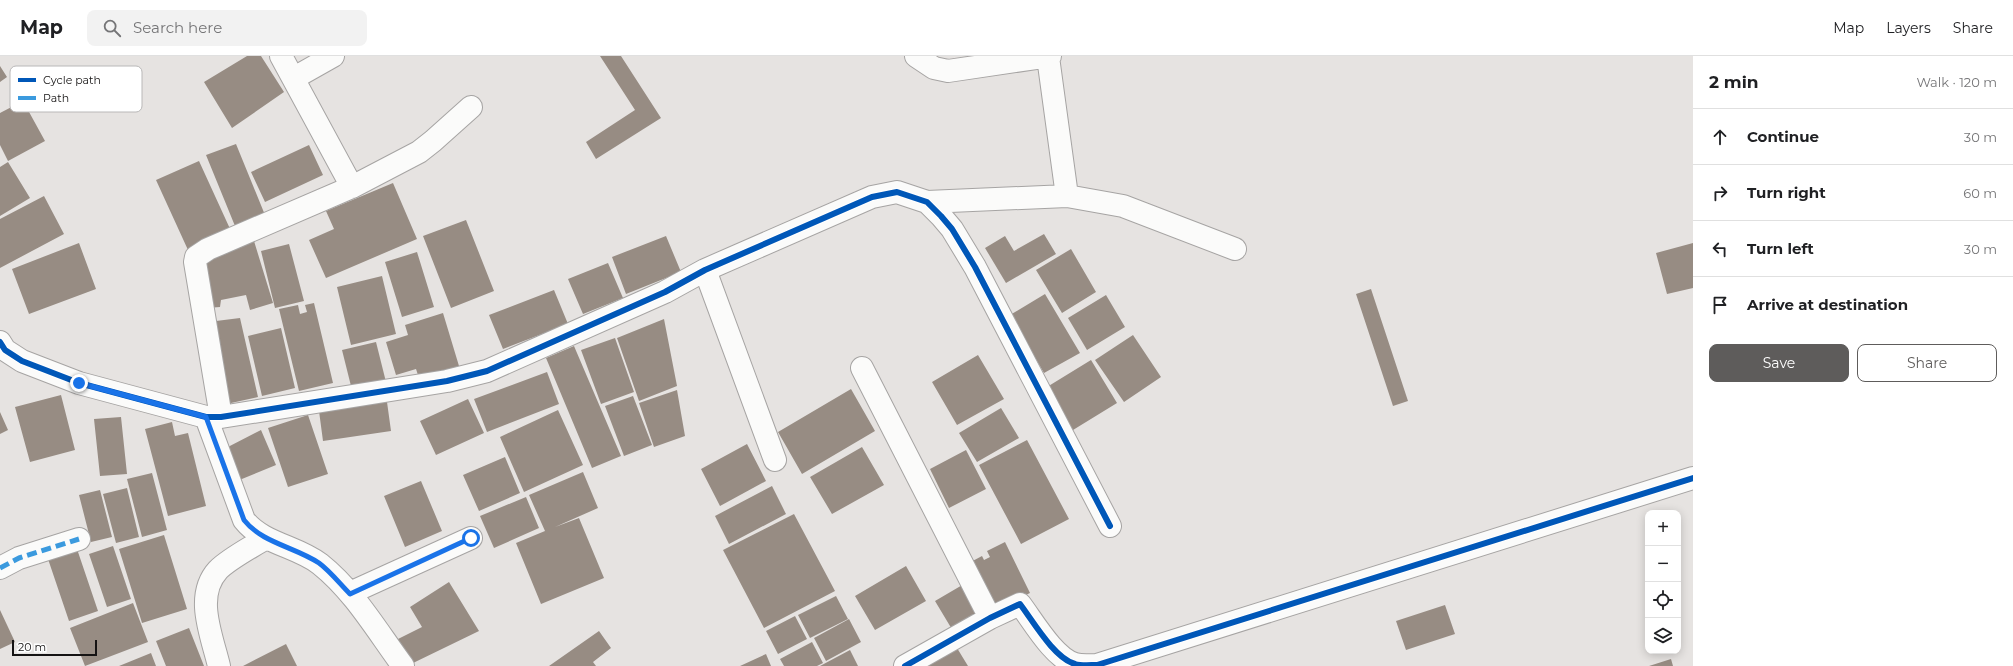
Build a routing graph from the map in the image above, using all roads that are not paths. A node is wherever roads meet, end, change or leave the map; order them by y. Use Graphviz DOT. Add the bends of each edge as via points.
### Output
graph roads {
  1 [pos="281,56"];
  2 [pos="333,56"];
  3 [pos="916,56"];
  4 [pos="1049,56"];
  5 [pos="294,78"];
  6 [pos="471,107"];
  7 [pos="352,187"];
  8 [pos="1067,196"];
  9 [pos="928,202"];
  10 [pos="1235,248"];
  11 [pos="705,270"];
  12 [pos="2,348"];
  13 [pos="862,368"];
  14 [pos="213,417"];
  15 [pos="775,460"];
  16 [pos="1693,478"];
  17 [pos="1110,526"];
  18 [pos="266,538"];
  19 [pos="471,538"];
  20 [pos="79,539"];
  21 [pos="0,568"];
  22 [pos="350,594"];
  23 [pos="990,618"];
  24 [pos="219,666"];
  25 [pos="403,666"];
  26 [pos="905,666"];
  1 -- 5 [label="street"];
  2 -- 5 [label="street"];
  3 -- 4 [label="street" via="934,68 948,71"];
  4 -- 8 [label="street"];
  5 -- 7 [label="street"];
  6 -- 7 [label="street" via="419,152"];
  7 -- 14 [label="street" via="208,249 196,257"];
  8 -- 9 [label="street"];
  8 -- 10 [label="street" via="1123,206"];
  9 -- 11 [label="street" via="897,192 872,197"];
  9 -- 17 [label="street" via="952,229 975,267"];
  11 -- 14 [label="street" via="665,292 487,371 447,381"];
  11 -- 15 [label="street"];
  12 -- 14 [label="street" via="22,361 79,383"];
  13 -- 23 [label="street"];
  14 -- 18 [label="street" via="244,520 257,534"];
  16 -- 23 [label="street" via="1097,665 1076,665 1066,660 1055,650 1020,604"];
  18 -- 22 [label="street" via="319,564"];
  18 -- 24 [label="street" via="219,569 210,580 205,606"];
  19 -- 22 [label="street"];
  20 -- 21 [label="street" via="19,558"];
  22 -- 25 [label="street"];
  23 -- 26 [label="street"];
}
